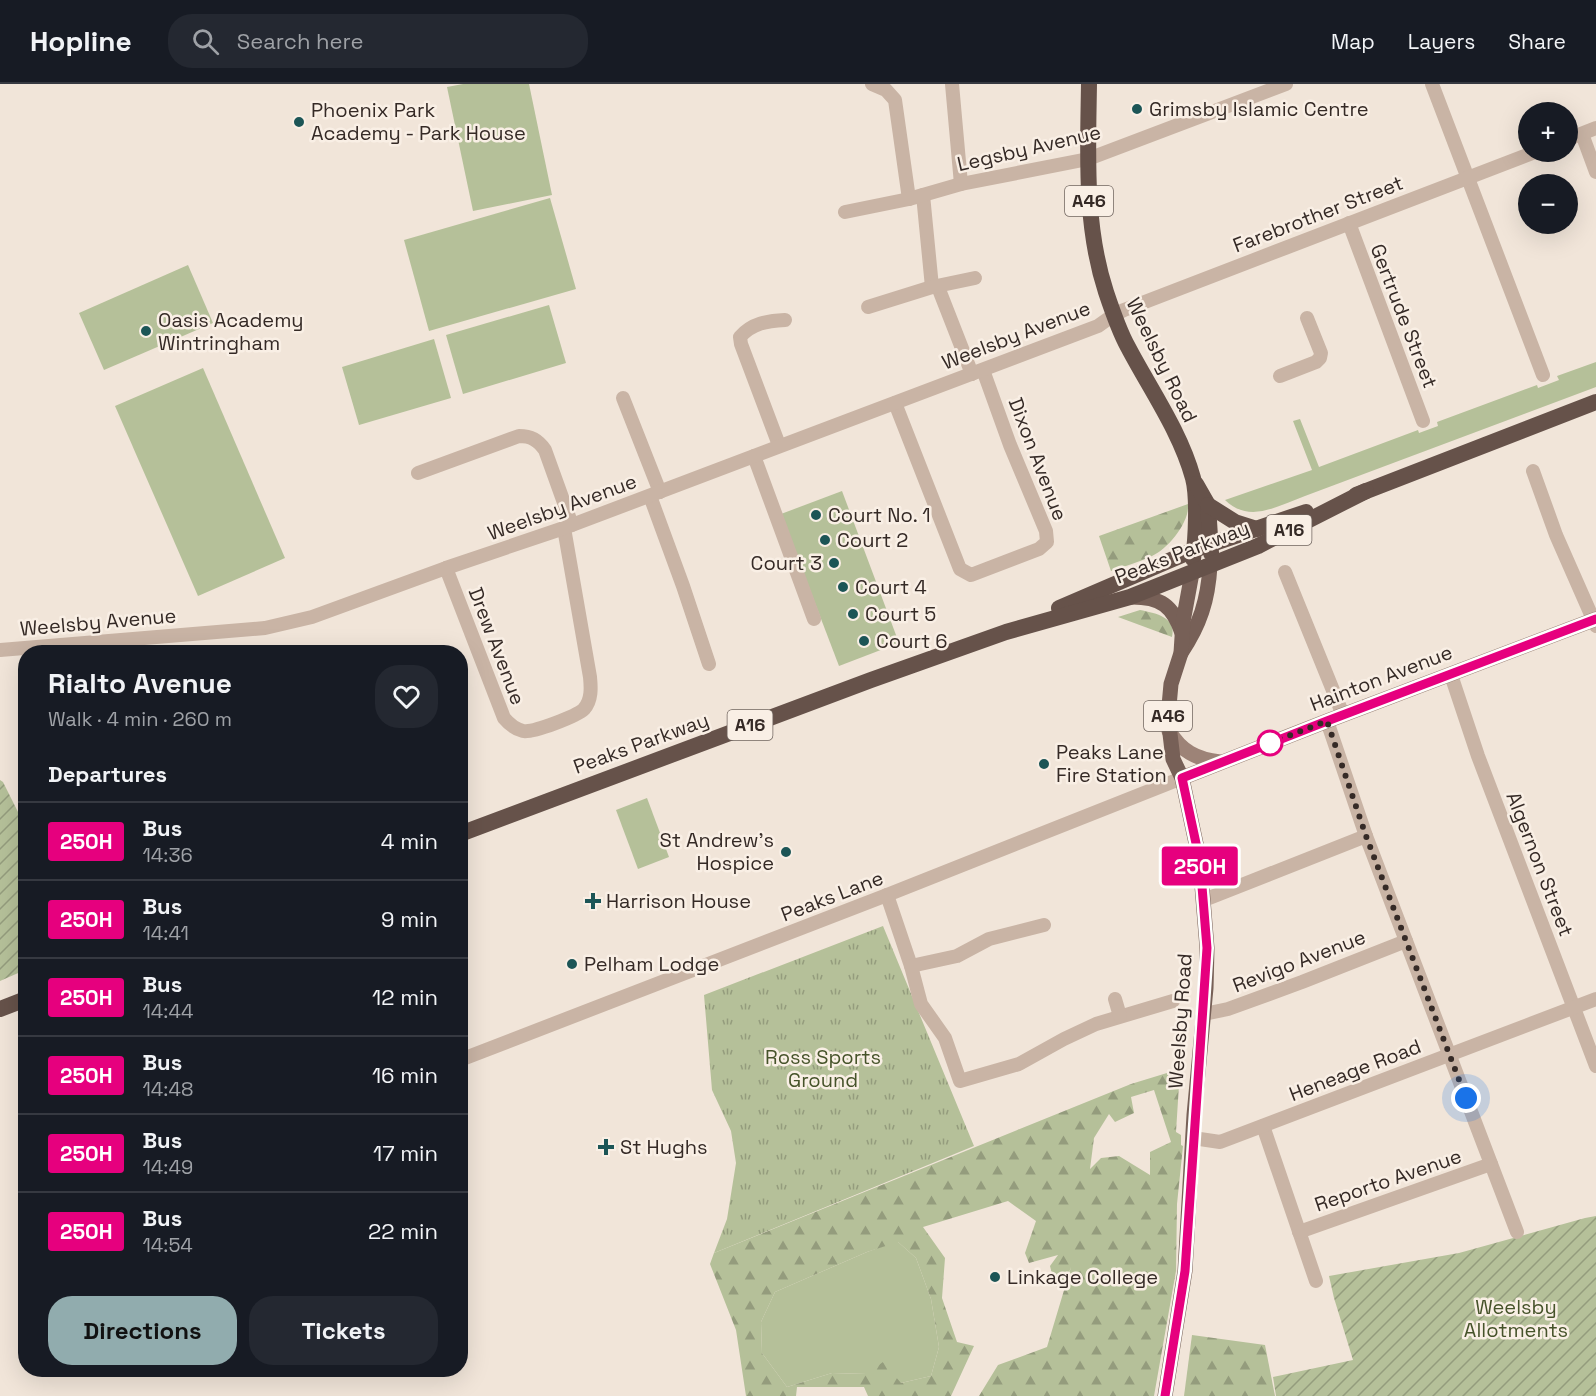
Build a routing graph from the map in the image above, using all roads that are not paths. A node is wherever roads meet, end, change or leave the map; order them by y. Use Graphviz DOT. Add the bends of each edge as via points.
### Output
graph roads {
  1 [pos="872,84"];
  2 [pos="952,84"];
  3 [pos="1089,84"];
  4 [pos="1286,84"];
  5 [pos="1431,84"];
  6 [pos="1596,128"];
  7 [pos="1582,134"];
  8 [pos="1578,135"];
  9 [pos="1088,159"];
  10 [pos="1518,159"];
  11 [pos="1596,172"];
  12 [pos="1468,178"];
  13 [pos="961,184"];
  14 [pos="923,195"];
  15 [pos="909,199"];
  16 [pos="844,212"];
  17 [pos="1348,223"];
  18 [pos="975,278"];
  19 [pos="935,287"];
  20 [pos="868,307"];
  21 [pos="1114,314"];
  22 [pos="1306,318"];
  23 [pos="785,320"];
  24 [pos="978,372"];
  25 [pos="1543,375"];
  26 [pos="1280,376"];
  27 [pos="623,399"];
  28 [pos="1596,402"];
  29 [pos="895,403"];
  30 [pos="1423,421"];
  31 [pos="779,445"];
  32 [pos="754,456"];
  33 [pos="1533,471"];
  34 [pos="418,473"];
  35 [pos="1194,480"];
  36 [pos="1366,491"];
  37 [pos="655,494"];
  38 [pos="1208,505"];
  39 [pos="568,526"];
  40 [pos="1257,529"];
  41 [pos="1211,545"];
  42 [pos="1194,550"];
  43 [pos="1210,566"];
  44 [pos="446,568"];
  45 [pos="1285,572"];
  46 [pos="1192,573"];
  47 [pos="1130,597"];
  48 [pos="814,619"];
  49 [pos="1595,622"];
  50 [pos="1006,632"];
  51 [pos="1182,633"];
  52 [pos="69,645"];
  53 [pos="18,649"];
  54 [pos="0,651"];
  55 [pos="1181,653"];
  56 [pos="709,664"];
  57 [pos="1451,675"];
  58 [pos="1343,715"];
  59 [pos="1327,721"];
  60 [pos="1169,730"];
  61 [pos="1222,762"];
  62 [pos="1182,778"];
  63 [pos="468,831"];
  64 [pos="1366,836"];
  65 [pos="887,896"];
  66 [pos="1204,900"];
  67 [pos="1044,925"];
  68 [pos="1406,940"];
  69 [pos="911,966"];
  70 [pos="1114,999"];
  71 [pos="1596,999"];
  72 [pos="1173,1001"];
  73 [pos="18,1002"];
  74 [pos="1574,1008"];
  75 [pos="0,1009"];
  76 [pos="1204,1014"];
  77 [pos="1120,1016"];
  78 [pos="1450,1054"];
  79 [pos="468,1057"];
  80 [pos="1596,1066"];
  81 [pos="1263,1126"];
  82 [pos="1193,1138"];
  83 [pos="1491,1164"];
  84 [pos="1299,1232"];
  85 [pos="1517,1232"];
  86 [pos="1316,1281"];
  87 [pos="1166,1396"];
  1 -- 15 [label="street" via="886,90 895,100"];
  2 -- 13 [label="street"];
  3 -- 9 [label="highway, Weelsby Road / A46"];
  4 -- 9 [label="street, Legsby Avenue"];
  5 -- 12 [label="street"];
  6 -- 7 [label="street"];
  7 -- 8 [label="street"];
  7 -- 11 [label="street"];
  9 -- 13 [label="street, Legsby Avenue"];
  9 -- 21 [label="highway, Weelsby Road / A46" via="1098,259"];
  10 -- 12 [label="street, Farebrother Street"];
  12 -- 17 [label="street, Farebrother Street"];
  12 -- 25 [label="street"];
  13 -- 14 [label="street, Legsby Avenue"];
  14 -- 15 [label="street, Legsby Avenue"];
  14 -- 19 [label="street"];
  15 -- 16 [label="street, Legsby Avenue"];
  17 -- 21 [label="street, Farebrother Street"];
  17 -- 30 [label="street, Gertrude Street"];
  18 -- 19 [label="street"];
  19 -- 20 [label="street"];
  19 -- 24 [label="street"];
  21 -- 24 [label="street, Weelsby Avenue" via="1098,326"];
  21 -- 35 [label="highway, Weelsby Road / A46"];
  22 -- 26 [label="street" via="1320,358"];
  23 -- 31 [label="street" via="764,321 740,337"];
  24 -- 29 [label="street, Weelsby Avenue"];
  24 -- 29 [label="street, Dixon Avenue" via="1046,531 1047,542 1039,549 990,568 971,575 960,569"];
  27 -- 37 [label="street"];
  28 -- 36 [label="highway, Peaks Parkway / A16"];
  29 -- 31 [label="street, Weelsby Avenue"];
  31 -- 32 [label="street, Weelsby Avenue"];
  32 -- 37 [label="street, Weelsby Avenue"];
  32 -- 48 [label="street"];
  33 -- 49 [label="street" via="1556,535"];
  34 -- 39 [label="street, Drew Avenue" via="519,436 533,438 544,450"];
  35 -- 38 [label="highway, A46"];
  35 -- 42 [label="highway, Weelsby Road / A46"];
  36 -- 40 [label="highway, Peaks Parkway / A16"];
  36 -- 43 [label="highway, Peaks Parkway / A16"];
  37 -- 39 [label="street, Weelsby Avenue"];
  37 -- 56 [label="street"];
  38 -- 40 [label="highway, A46" via="1235,522"];
  38 -- 41 [label="highway, A46"];
  39 -- 44 [label="street, Weelsby Avenue"];
  39 -- 44 [label="street, Drew Avenue" via="590,677 589,699 584,709 532,731 516,729 504,718"];
  40 -- 41 [label="highway, Peaks Parkway / A16"];
  41 -- 42 [label="highway, Peaks Parkway / A16"];
  41 -- 43 [label="highway, Weelsby Road / A46"];
  42 -- 46 [label="highway, Weelsby Road / A46"];
  42 -- 50 [label="highway, Peaks Parkway / A16"];
  43 -- 46 [label="highway, Peaks Parkway / A16"];
  43 -- 55 [label="main road, Weelsby Road / A46" via="1196,631"];
  44 -- 52 [label="street, Weelsby Avenue" via="312,617 264,628"];
  45 -- 58 [label="street"];
  46 -- 47 [label="highway, Peaks Parkway / A16"];
  46 -- 51 [label="main road, Weelsby Road / A46"];
  47 -- 50 [label="highway, Peaks Parkway / A16"];
  47 -- 51 [label="main road, A16" via="1147,597 1167,606"];
  49 -- 57 [label="main road, Hainton Avenue"];
  50 -- 63 [label="highway, Peaks Parkway / A16"];
  51 -- 55 [label="main road, Weelsby Road / A46"];
  53 -- 54 [label="street, Weelsby Avenue"];
  55 -- 60 [label="main road, Weelsby Road / A46" via="1171,684"];
  57 -- 58 [label="main road, Hainton Avenue"];
  57 -- 74 [label="street, Algernon Street"];
  58 -- 59 [label="main road, Hainton Avenue"];
  59 -- 61 [label="main road, Hainton Avenue"];
  59 -- 64 [label="street"];
  60 -- 61 [label="main road" via="1183,749 1201,759"];
  60 -- 62 [label="main road, Weelsby Road / A46" via="1173,759"];
  61 -- 62 [label="main road, Hainton Avenue"];
  62 -- 65 [label="street, Peaks Lane"];
  62 -- 66 [label="main road, Weelsby Road / A46"];
  64 -- 66 [label="street"];
  64 -- 68 [label="street"];
  65 -- 69 [label="street"];
  65 -- 79 [label="street, Peaks Lane"];
  66 -- 76 [label="main road, Weelsby Road / A46"];
  67 -- 69 [label="street" via="989,939 957,956"];
  68 -- 76 [label="street, Revigo Avenue" via="1302,982"];
  68 -- 78 [label="street"];
  69 -- 77 [label="street" via="921,1004 945,1038 960,1081 1019,1065 1064,1039"];
  70 -- 77 [label="street"];
  71 -- 74 [label="street, Heneage Road"];
  72 -- 77 [label="street"];
  73 -- 75 [label="highway"];
  74 -- 78 [label="street, Heneage Road"];
  74 -- 80 [label="street, Algernon Street"];
  76 -- 82 [label="main road, Weelsby Road / A46"];
  78 -- 81 [label="street, Heneage Road"];
  78 -- 83 [label="street"];
  81 -- 82 [label="street, Heneage Road" via="1220,1142"];
  81 -- 84 [label="street"];
  82 -- 87 [label="main road, Weelsby Road / A46" via="1185,1271"];
  83 -- 84 [label="street, Reporto Avenue"];
  83 -- 85 [label="street"];
  84 -- 86 [label="street"];
}
